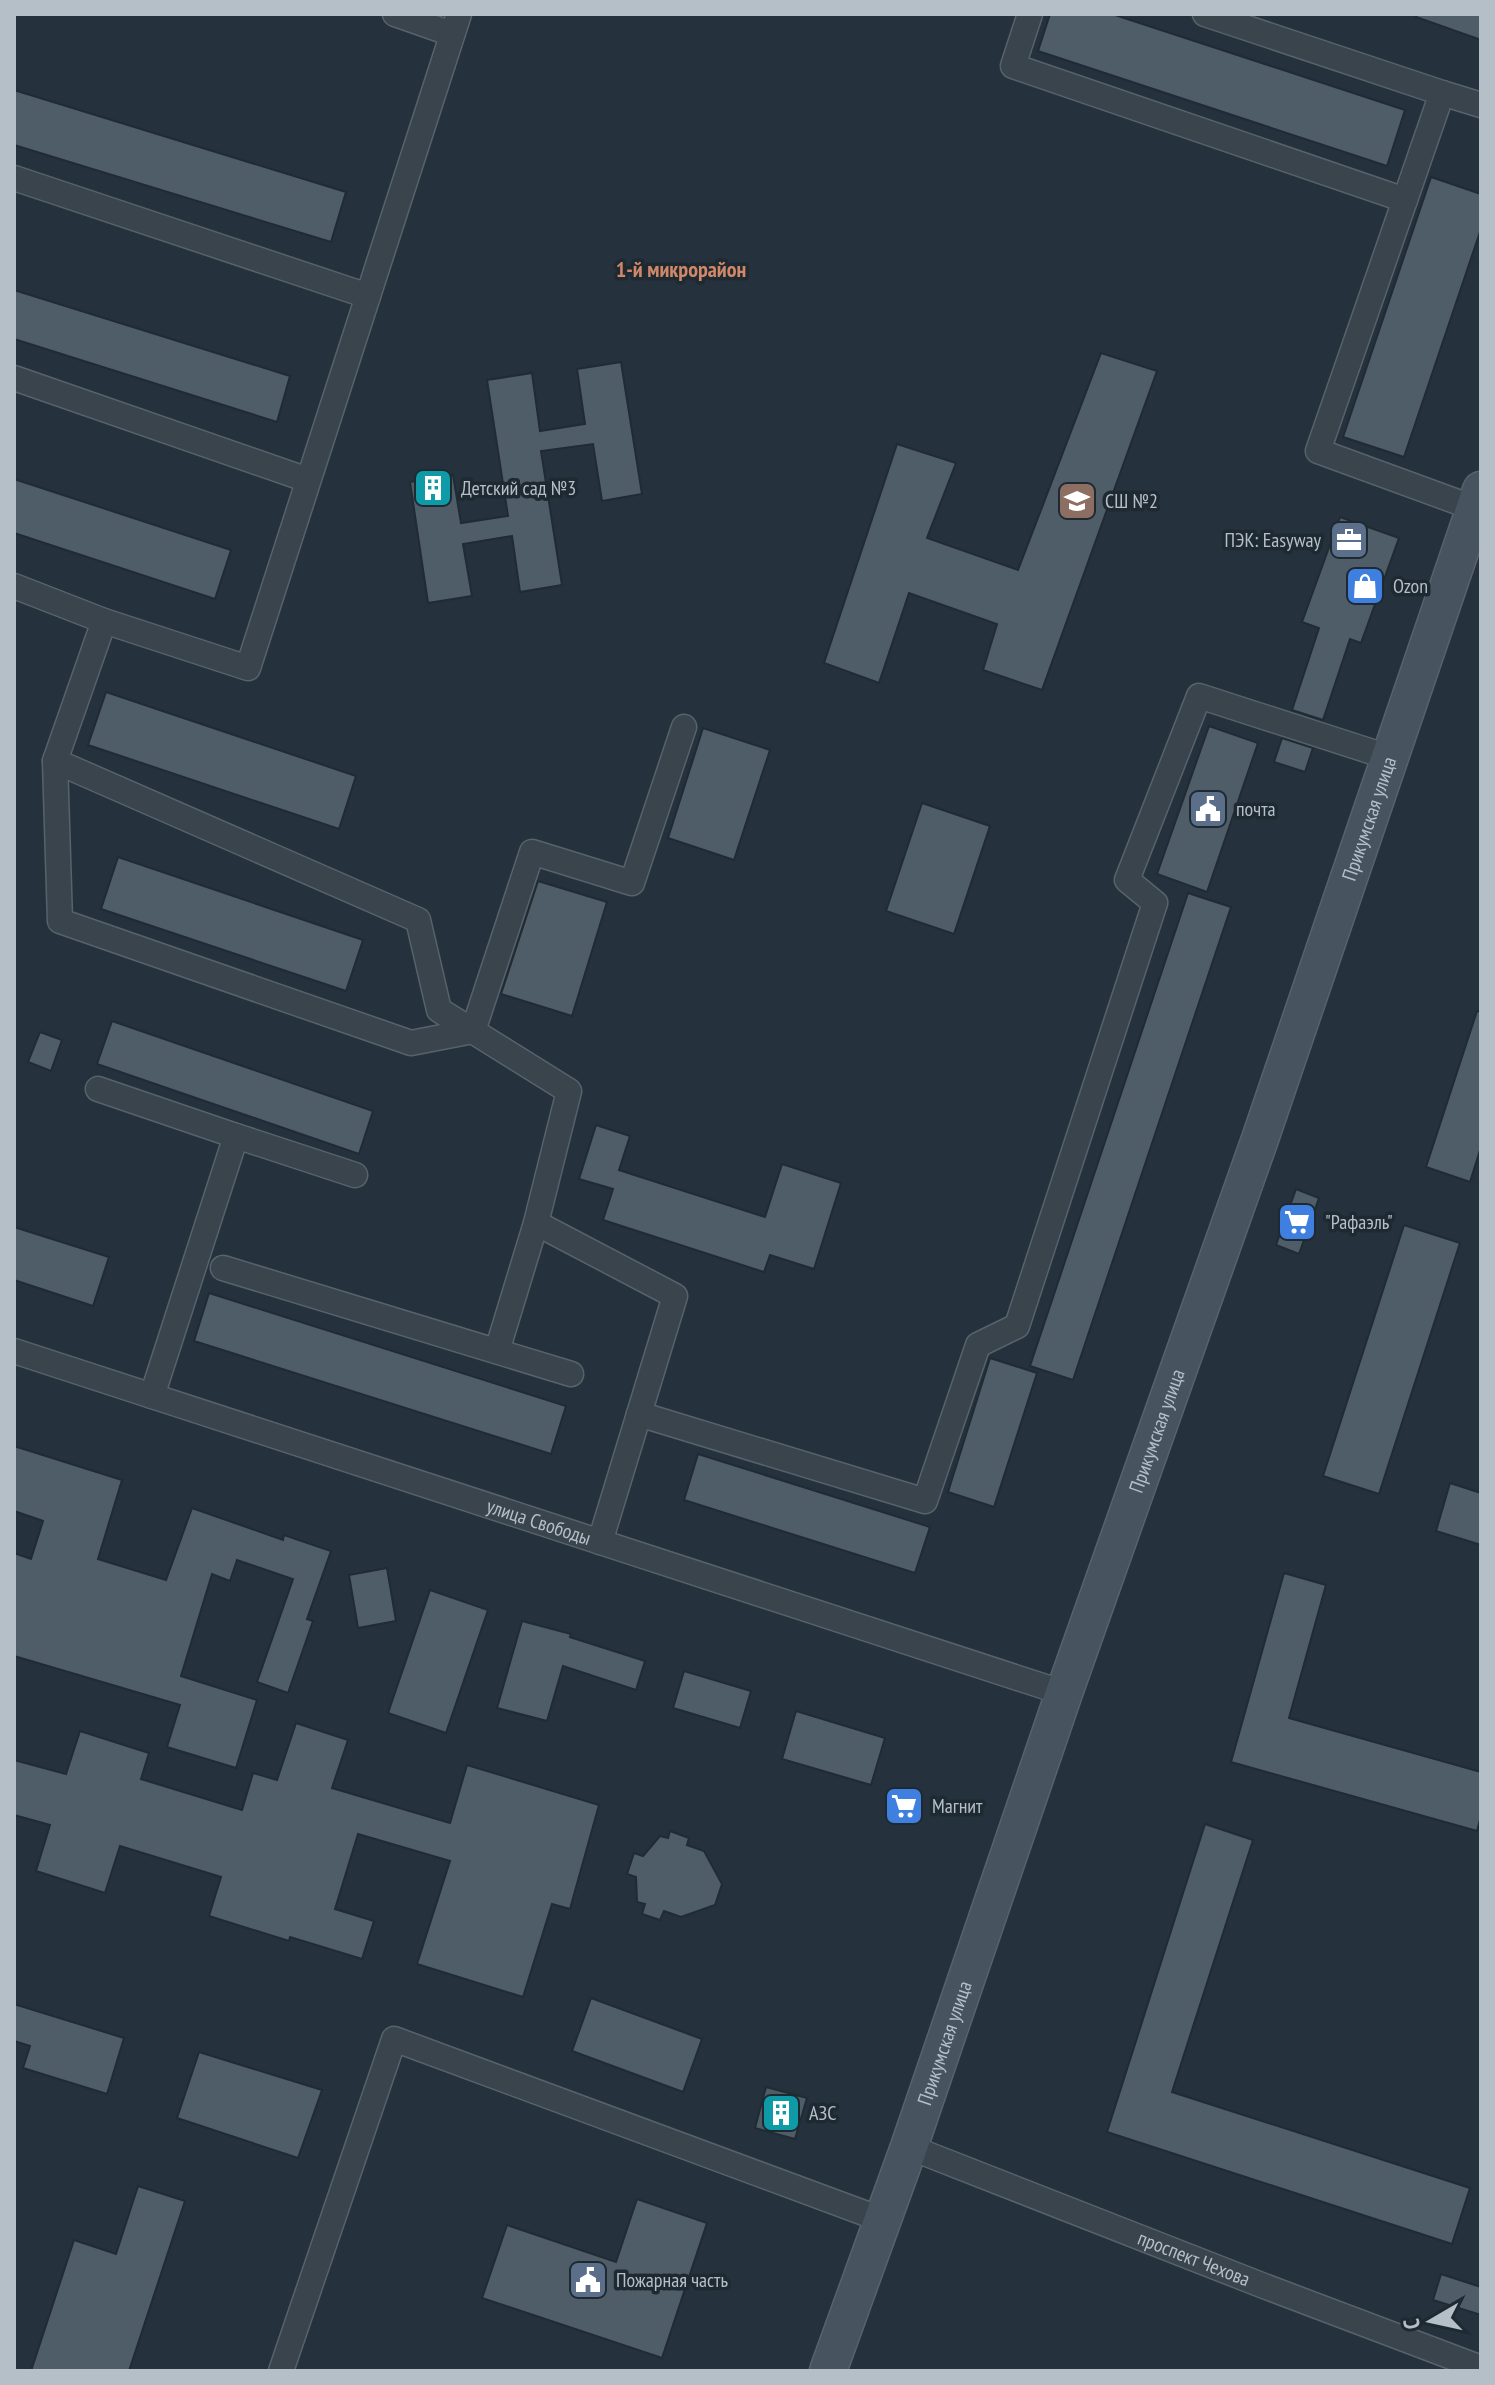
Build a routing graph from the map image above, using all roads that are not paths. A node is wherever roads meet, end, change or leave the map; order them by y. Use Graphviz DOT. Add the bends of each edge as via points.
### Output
graph roads {
  1 [pos="395,14"];
  2 [pos="1030,14"];
  3 [pos="1205,14"];
  4 [pos="456,24"];
  5 [pos="1442,93"];
  6 [pos="1481,105"];
  7 [pos="14,178"];
  8 [pos="1405,200"];
  9 [pos="368,296"];
  10 [pos="14,378"];
  11 [pos="308,480"];
  12 [pos="1478,499"];
  13 [pos="14,586"];
  14 [pos="104,621"];
  15 [pos="684,727"];
  16 [pos="1388,757"];
  17 [pos="55,761"];
  18 [pos="473,1031"];
  19 [pos="98,1089"];
  20 [pos="236,1136"];
  21 [pos="355,1175"];
  22 [pos="536,1223"];
  23 [pos="223,1268"];
  24 [pos="14,1351"];
  25 [pos="497,1351"];
  26 [pos="571,1374"];
  27 [pos="152,1396"];
  28 [pos="639,1414"];
  29 [pos="600,1542"];
  30 [pos="1064,1693"];
  31 [pos="909,2147"];
  32 [pos="883,2220"];
  33 [pos="1481,2368"];
  34 [pos="281,2371"];
  35 [pos="828,2371"];
  1 -- 4 [label="street"];
  2 -- 8 [label="street" via="1013,66"];
  3 -- 5 [label="street"];
  4 -- 9 [label="street"];
  5 -- 6 [label="street"];
  5 -- 8 [label="street"];
  7 -- 9 [label="street"];
  8 -- 12 [label="street" via="1318,451"];
  9 -- 11 [label="street"];
  10 -- 11 [label="street"];
  11 -- 14 [label="street" via="248,668"];
  12 -- 16 [label="main road, Прикумская улица"];
  13 -- 14 [label="street"];
  14 -- 17 [label="street"];
  15 -- 18 [label="street" via="632,883 532,852"];
  16 -- 28 [label="street" via="1199,696 1127,880 1155,903 1017,1326 978,1345 925,1501"];
  16 -- 30 [label="main road, Прикумская улица"];
  17 -- 18 [label="street" via="418,920 439,1010"];
  17 -- 18 [label="street" via="60,921 411,1043"];
  18 -- 22 [label="street" via="569,1091"];
  19 -- 20 [label="street"];
  20 -- 21 [label="street"];
  20 -- 27 [label="street"];
  22 -- 25 [label="street"];
  22 -- 28 [label="street" via="675,1296"];
  23 -- 25 [label="street"];
  24 -- 27 [label="street, улица Свободы"];
  25 -- 26 [label="street"];
  27 -- 29 [label="street, улица Свободы"];
  28 -- 29 [label="street"];
  29 -- 30 [label="street, улица Свободы"];
  30 -- 31 [label="main road, Прикумская улица"];
  31 -- 32 [label="main road, Прикумская улица"];
  31 -- 33 [label="street, проспект Чехова"];
  32 -- 34 [label="street" via="394,2039"];
  32 -- 35 [label="main road, Прикумская улица"];
}
